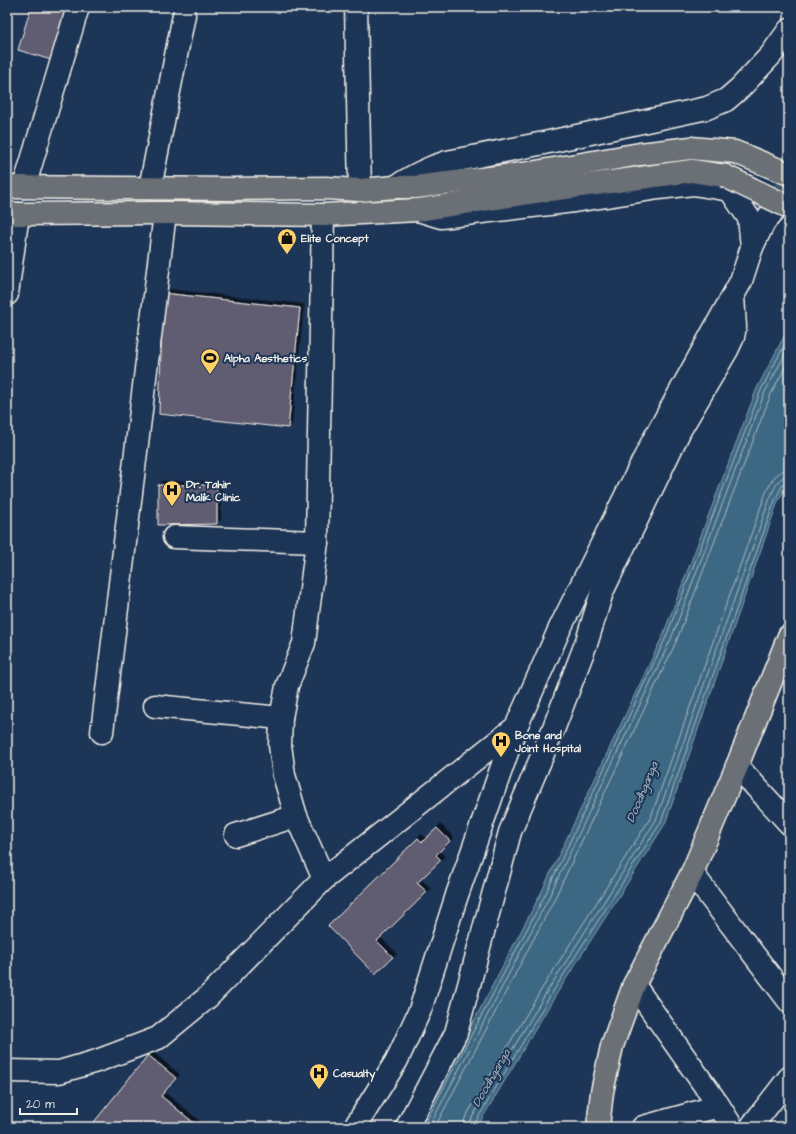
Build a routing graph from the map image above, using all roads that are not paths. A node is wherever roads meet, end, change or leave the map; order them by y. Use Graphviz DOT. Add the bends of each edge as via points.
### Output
graph roads {
  1 [pos="78,7"];
  2 [pos="356,7"];
  3 [pos="184,15"];
  4 [pos="789,30"];
  5 [pos="788,170"];
  6 [pos="16,187"];
  7 [pos="395,187"];
  8 [pos="150,188"];
  9 [pos="360,190"];
  10 [pos="785,205"];
  11 [pos="418,210"];
  12 [pos="165,213"];
  13 [pos="13,214"];
  14 [pos="323,216"];
  15 [pos="752,247"];
  16 [pos="7,294"];
  17 [pos="733,296"];
  18 [pos="174,536"];
  19 [pos="317,542"];
  20 [pos="787,646"];
  21 [pos="155,706"];
  22 [pos="281,718"];
  23 [pos="516,728"];
  24 [pos="102,732"];
  25 [pos="737,766"];
  26 [pos="296,816"];
  27 [pos="789,823"];
  28 [pos="236,835"];
  29 [pos="692,873"];
  30 [pos="324,879"];
  31 [pos="634,985"];
  32 [pos="789,1001"];
  33 [pos="7,1071"];
  34 [pos="789,1078"];
  35 [pos="719,1106"];
  36 [pos="355,1127"];
  37 [pos="407,1127"];
  38 [pos="598,1127"];
  39 [pos="644,1127"];
  40 [pos="732,1127"];
  41 [pos="751,1127"];
  1 -- 6 [label="street"];
  2 -- 9 [label="street"];
  3 -- 8 [label="street"];
  4 -- 7 [label="street" via="771,55 740,88 726,100 707,108 544,144 447,162 415,174"];
  5 -- 7 [label="main road" via="735,152 692,148 640,154 530,173 415,187"];
  6 -- 8 [label="main road"];
  7 -- 9 [label="main road"];
  8 -- 9 [label="main road"];
  10 -- 11 [label="main road, bridge" via="726,176 692,171"];
  10 -- 15 [label="street" via="764,222"];
  11 -- 14 [label="main road"];
  11 -- 15 [label="street" via="441,217 693,184 730,190 749,218"];
  12 -- 13 [label="main road"];
  12 -- 14 [label="main road"];
  12 -- 24 [label="street"];
  13 -- 16 [label="street"];
  14 -- 19 [label="street"];
  15 -- 17 [label="street" via="741,281"];
  17 -- 23 [label="street" via="652,444 560,628"];
  17 -- 37 [label="street" via="733,337 680,430 602,592 587,641 556,723 510,832 456,1033"];
  18 -- 19 [label="street"];
  19 -- 22 [label="street" via="304,643 287,686"];
  20 -- 25 [label="main road"];
  21 -- 22 [label="street"];
  22 -- 26 [label="street" via="280,745 284,775"];
  23 -- 30 [label="street"];
  23 -- 36 [label="street" via="457,895 420,1010 397,1060"];
  25 -- 27 [label="street"];
  25 -- 29 [label="main road"];
  26 -- 28 [label="street"];
  26 -- 30 [label="street"];
  29 -- 31 [label="main road"];
  29 -- 32 [label="street"];
  30 -- 33 [label="street" via="208,997 158,1038 59,1072"];
  31 -- 35 [label="street"];
  31 -- 38 [label="main road" via="612,1046 602,1092"];
  34 -- 41 [label="street"];
  35 -- 39 [label="street"];
  35 -- 40 [label="street"];
}
